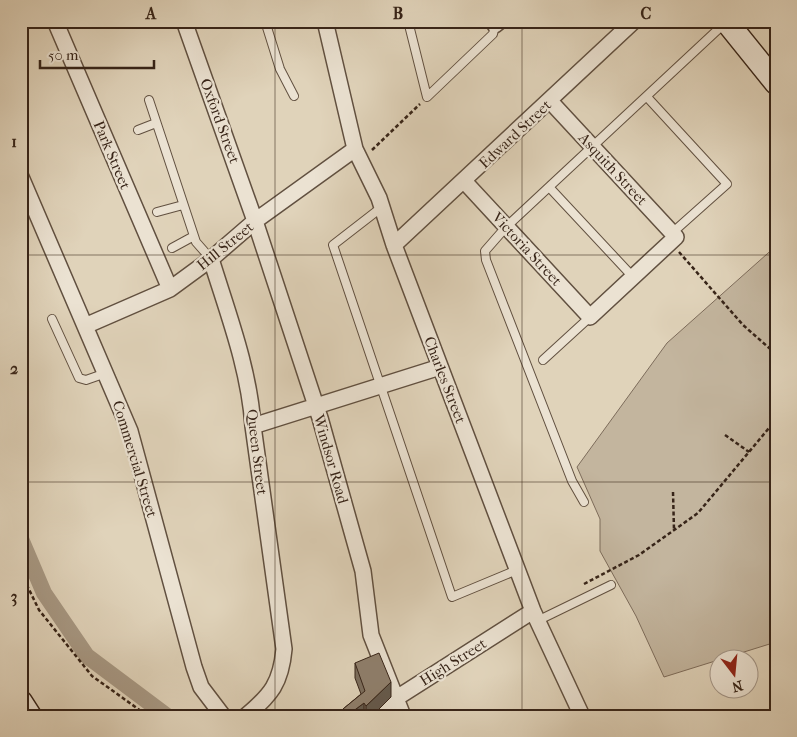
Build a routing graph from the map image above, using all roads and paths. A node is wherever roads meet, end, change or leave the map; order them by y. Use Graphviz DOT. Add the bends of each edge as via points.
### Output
graph roads {
  1 [pos="55,21"];
  2 [pos="184,21"];
  3 [pos="264,21"];
  4 [pos="325,21"];
  5 [pos="408,21"];
  6 [pos="634,21"];
  7 [pos="496,22"];
  8 [pos="726,22"];
  9 [pos="776,83"];
  10 [pos="294,96"];
  11 [pos="647,97"];
  12 [pos="427,98"];
  13 [pos="149,100"];
  14 [pos="550,101"];
  15 [pos="156,123"];
  16 [pos="138,130"];
  17 [pos="593,148"];
  18 [pos="357,154"];
  19 [pos="21,176"];
  20 [pos="464,181"];
  21 [pos="549,187"];
  22 [pos="183,204"];
  23 [pos="382,207"];
  24 [pos="157,212"];
  25 [pos="255,221"];
  26 [pos="506,227"];
  27 [pos="674,235"];
  28 [pos="194,236"];
  29 [pos="394,245"];
  30 [pos="172,248"];
  31 [pos="211,259"];
  32 [pos="633,277"];
  33 [pos="170,289"];
  34 [pos="590,317"];
  35 [pos="52,319"];
  36 [pos="85,326"];
  37 [pos="776,354"];
  38 [pos="544,360"];
  39 [pos="440,367"];
  40 [pos="106,373"];
  41 [pos="381,386"];
  42 [pos="316,407"];
  43 [pos="776,414"];
  44 [pos="253,426"];
  45 [pos="725,435"];
  46 [pos="749,452"];
  47 [pos="673,492"];
  48 [pos="584,502"];
  49 [pos="674,530"];
  50 [pos="517,570"];
  51 [pos="21,573"];
  52 [pos="582,585"];
  53 [pos="611,585"];
  54 [pos="535,616"];
  55 [pos="395,699"];
  56 [pos="21,702"];
  57 [pos="30,716"];
  58 [pos="148,716"];
  59 [pos="223,716"];
  60 [pos="246,716"];
  61 [pos="376,716"];
  62 [pos="403,716"];
  63 [pos="582,716"];
  1 -- 33 [label="street, Park Street"];
  2 -- 25 [label="street, Oxford Street"];
  3 -- 10 [label="lane" via="280,69"];
  4 -- 18 [label="street, Charles Street"];
  5 -- 12 [label="lane"];
  6 -- 14 [label="street, Edward Street"];
  7 -- 12 [label="lane" via="493,34"];
  8 -- 9 [label="street"];
  8 -- 11 [label="lane"];
  11 -- 17 [label="lane"];
  11 -- 27 [label="lane" via="727,184"];
  12 -- 18 [label="path" via="378,146"];
  13 -- 15 [label="lane"];
  14 -- 17 [label="street, Asquith Street"];
  14 -- 20 [label="street, Edward Street"];
  15 -- 16 [label="lane"];
  15 -- 22 [label="lane"];
  17 -- 21 [label="lane"];
  17 -- 27 [label="street, Asquith Street"];
  18 -- 23 [label="street, Charles Street"];
  18 -- 25 [label="street, Hill Street"];
  19 -- 36 [label="street, Commercial Street"];
  20 -- 26 [label="street, Victoria Street"];
  20 -- 29 [label="street, Edward Street"];
  21 -- 26 [label="lane"];
  21 -- 32 [label="lane"];
  22 -- 24 [label="lane"];
  22 -- 28 [label="lane"];
  23 -- 29 [label="street, Charles Street"];
  23 -- 41 [label="lane" via="333,245"];
  25 -- 31 [label="street, Hill Street"];
  25 -- 42 [label="street, Windsor Road"];
  26 -- 34 [label="street, Victoria Street"];
  26 -- 48 [label="lane" via="485,251 486,260 572,481"];
  27 -- 32 [label="street"];
  27 -- 37 [label="path" via="676,249 743,325"];
  28 -- 30 [label="lane"];
  28 -- 31 [label="lane"];
  29 -- 39 [label="street, Charles Street"];
  31 -- 33 [label="street, Hill Street"];
  31 -- 44 [label="street, Queen Street" via="244,366"];
  32 -- 34 [label="street"];
  33 -- 36 [label="street, Hill Street"];
  34 -- 38 [label="lane"];
  35 -- 40 [label="lane" via="79,378 86,380"];
  36 -- 40 [label="street, Commercial Street"];
  39 -- 41 [label="street"];
  39 -- 50 [label="street, Charles Street"];
  40 -- 59 [label="street, Commercial Street" via="130,432 194,668 201,687"];
  41 -- 42 [label="street"];
  41 -- 50 [label="lane" via="452,597"];
  42 -- 44 [label="street"];
  42 -- 55 [label="street, Windsor Road" via="364,571 371,635"];
  43 -- 46 [label="path" via="774,422"];
  44 -- 60 [label="street, Queen Street" via="284,650 277,684"];
  45 -- 46 [label="path"];
  46 -- 49 [label="path" via="698,513"];
  47 -- 49 [label="path"];
  49 -- 52 [label="path" via="639,555"];
  50 -- 54 [label="street, Charles Street"];
  51 -- 58 [label="path" via="39,610 92,676"];
  53 -- 54 [label="lane"];
  54 -- 55 [label="street, High Street"];
  54 -- 63 [label="street, Charles Street"];
  55 -- 61 [label="street, High Street"];
  55 -- 62 [label="street, Windsor Road"];
  56 -- 57 [label="street"];
}
